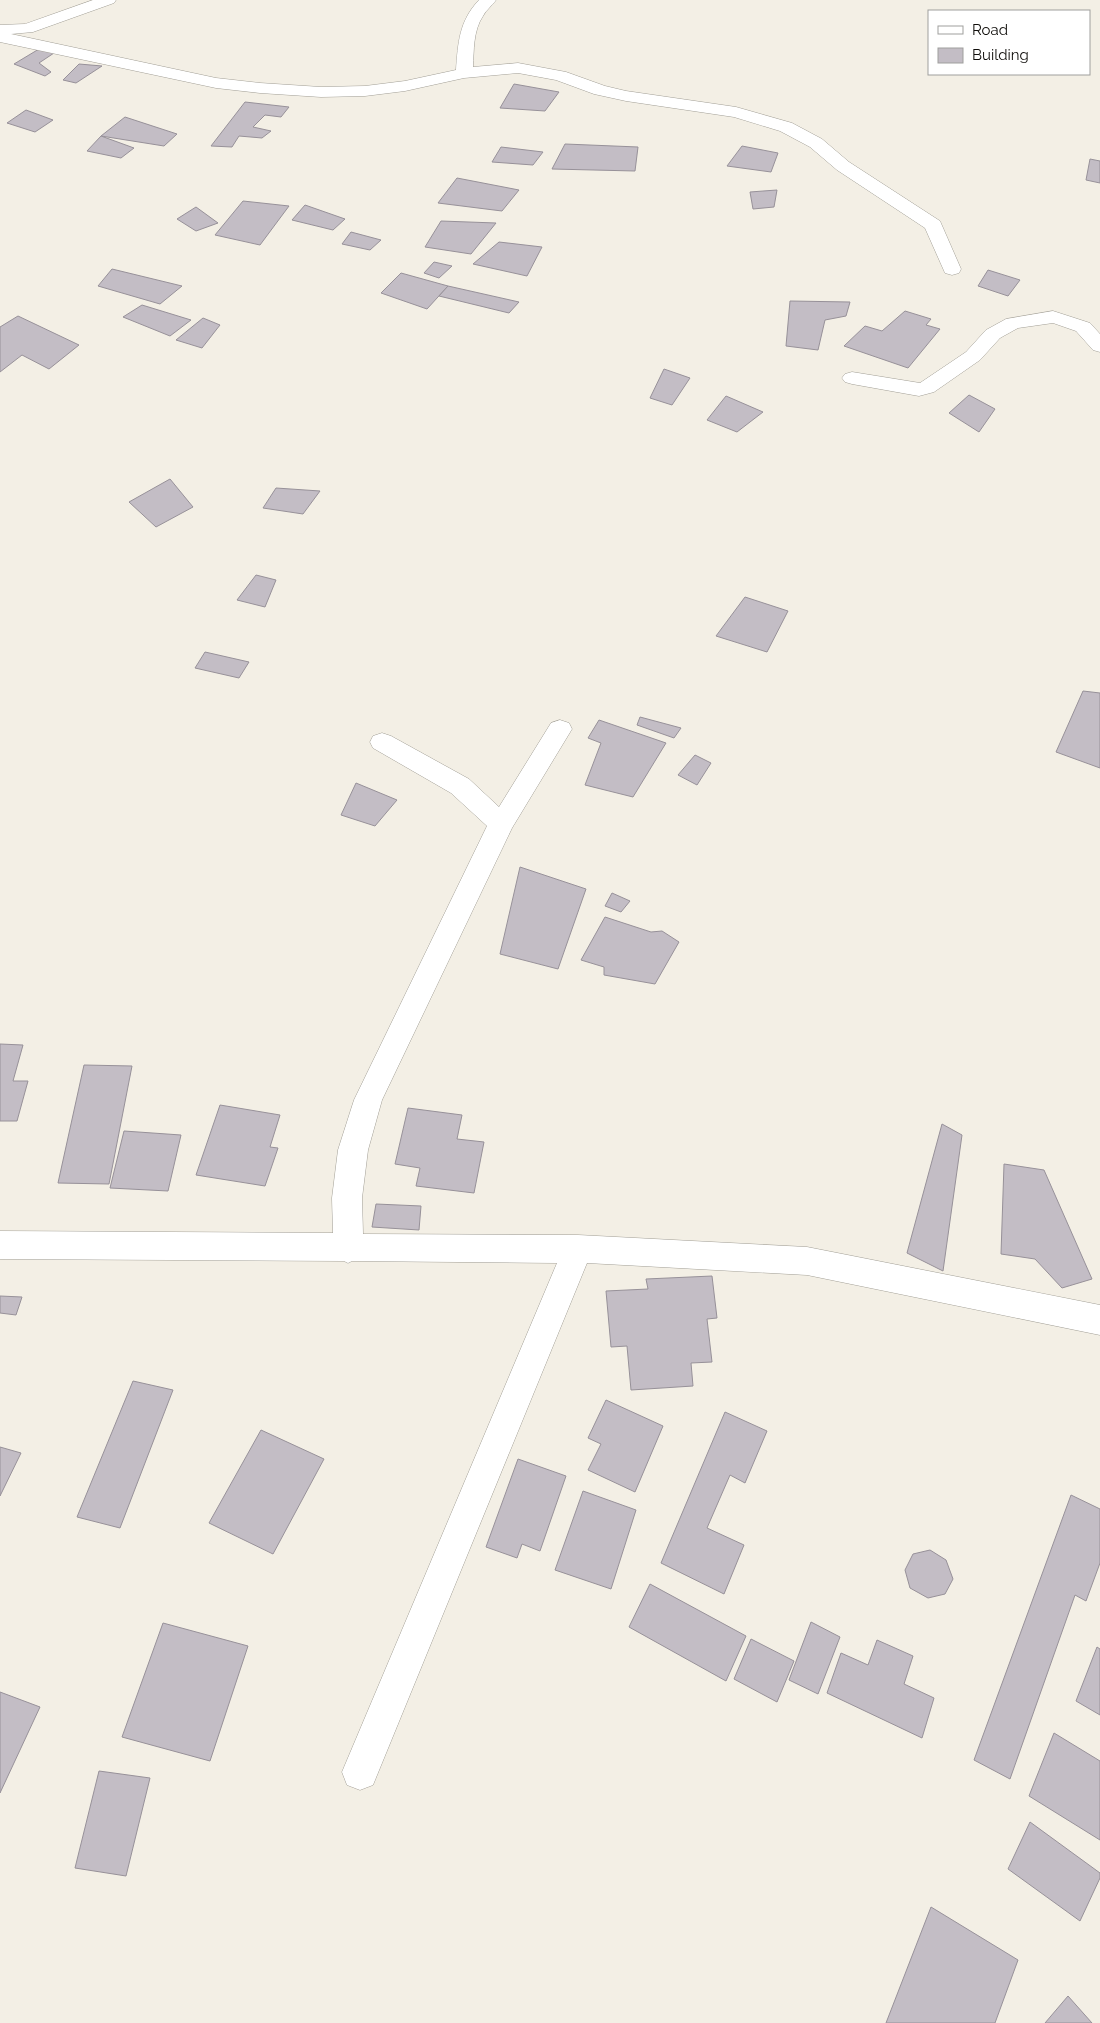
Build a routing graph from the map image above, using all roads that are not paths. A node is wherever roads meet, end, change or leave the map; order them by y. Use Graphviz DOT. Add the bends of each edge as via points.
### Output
graph roads {
  1 [pos="108,0"];
  2 [pos="488,0"];
  3 [pos="0,30"];
  4 [pos="0,37"];
  5 [pos="464,73"];
  6 [pos="952,269"];
  7 [pos="1100,346"];
  8 [pos="852,378"];
  9 [pos="560,729"];
  10 [pos="382,742"];
  11 [pos="501,824"];
  12 [pos="0,1245"];
  13 [pos="348,1249"];
  14 [pos="578,1249"];
  15 [pos="1100,1320"];
  16 [pos="360,1772"];
  1 -- 3 [label="street" via="28,29"];
  2 -- 5 [label="street" via="472,17 468,28"];
  4 -- 5 [label="street" via="216,83 260,88 365,91"];
  5 -- 6 [label="street" via="518,68 538,70 600,90 736,112 786,127 816,143 843,166 933,225"];
  7 -- 8 [label="street" via="1083,327 1053,317 1013,323 993,334 973,356 926,388 919,390"];
  9 -- 11 [label="street"];
  10 -- 11 [label="street" via="460,786"];
  11 -- 13 [label="street" via="368,1100 353,1150 347,1198"];
  12 -- 13 [label="street"];
  13 -- 14 [label="street"];
  14 -- 15 [label="street" via="807,1261"];
  14 -- 16 [label="street"];
}
